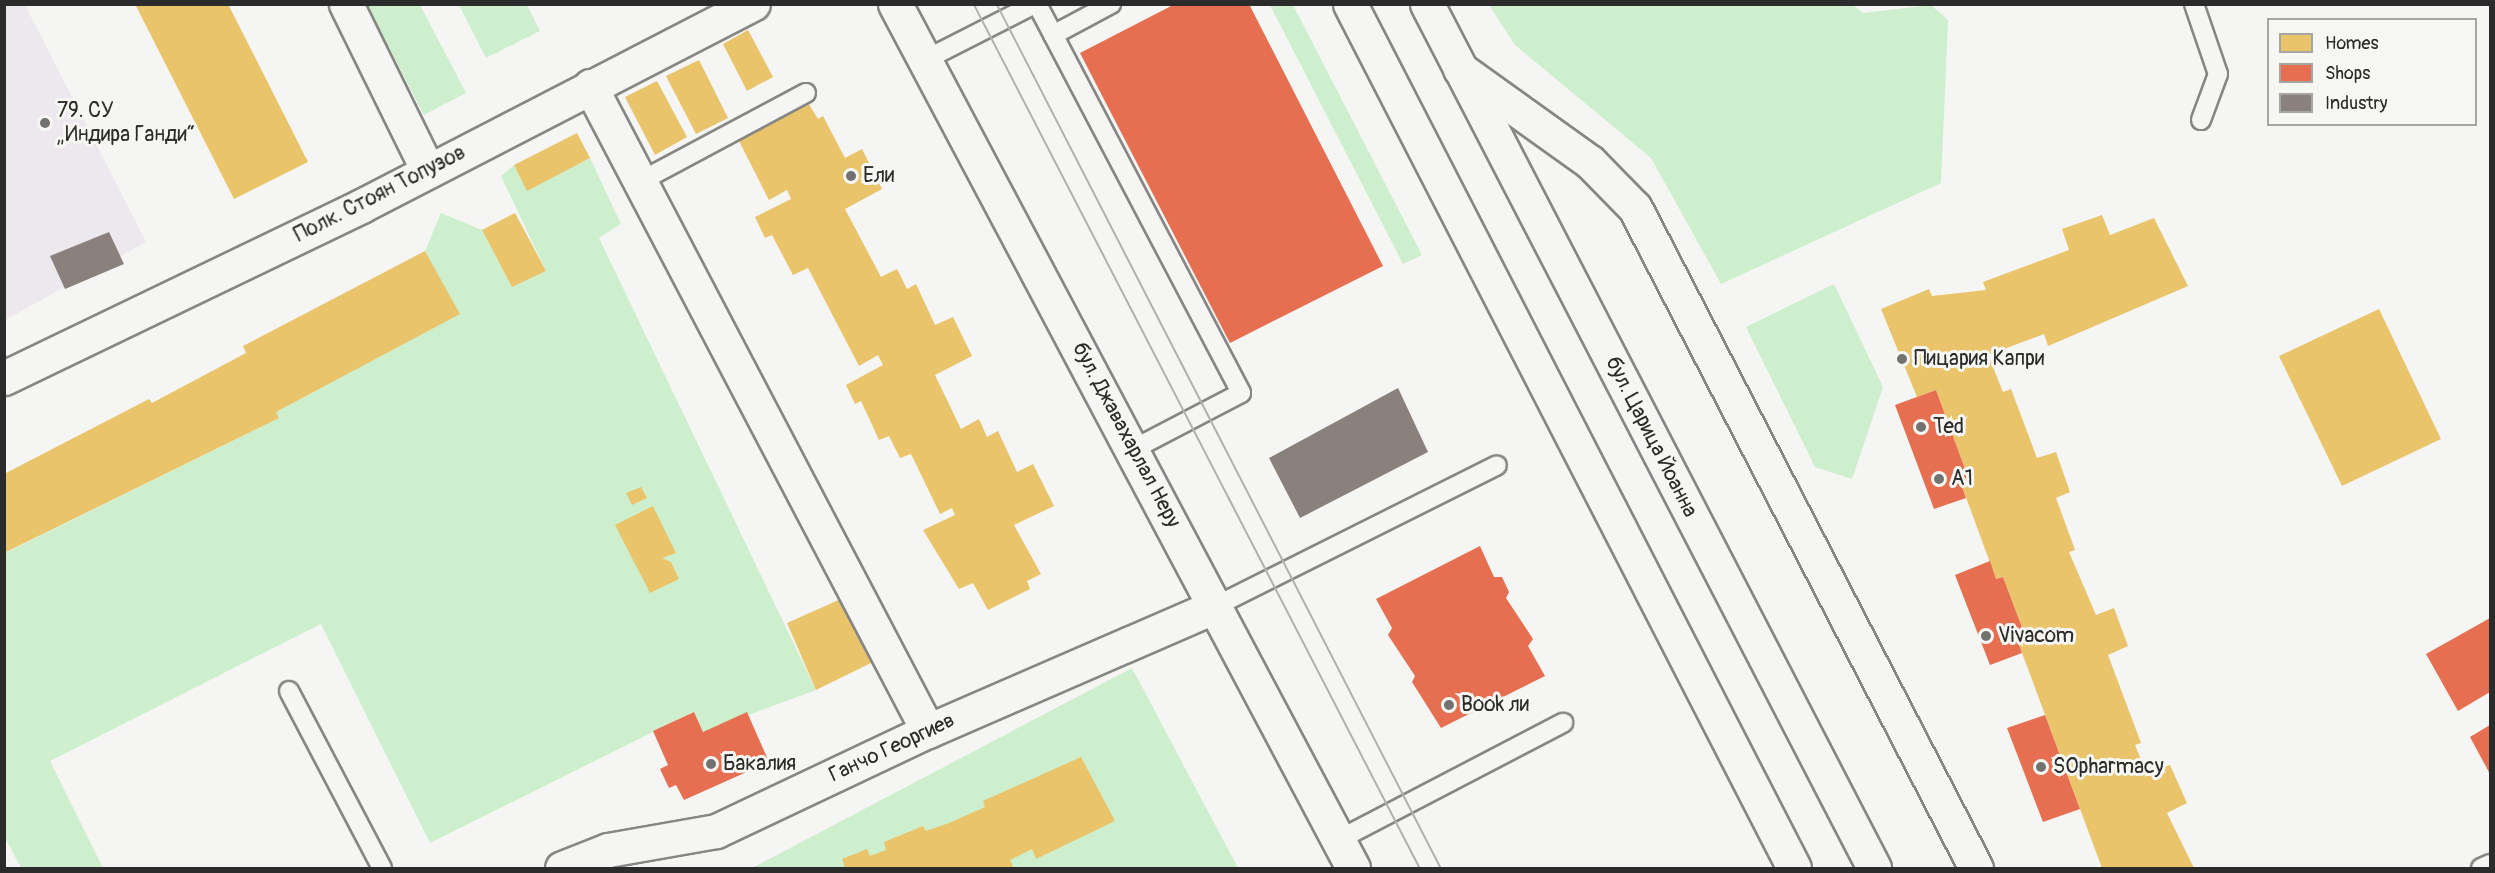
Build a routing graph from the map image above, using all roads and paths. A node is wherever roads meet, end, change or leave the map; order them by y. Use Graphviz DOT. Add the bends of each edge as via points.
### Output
graph roads {
  1 [pos="346,4"];
  2 [pos="895,4"];
  3 [pos="1036,4"];
  4 [pos="1111,4"];
  5 [pos="1350,4"];
  6 [pos="1427,4"];
  7 [pos="2194,4"];
  8 [pos="743,7"];
  9 [pos="1053,35"];
  10 [pos="925,60"];
  11 [pos="1460,69"];
  12 [pos="590,86"];
  13 [pos="806,93"];
  14 [pos="2201,120"];
  15 [pos="428,171"];
  16 [pos="641,181"];
  17 [pos="4,378"];
  18 [pos="1134,449"];
  19 [pos="1497,465"];
  20 [pos="1216,606"];
  21 [pos="289,691"];
  22 [pos="1563,723"];
  23 [pos="928,731"];
  24 [pos="1338,840"];
  25 [pos="2490,864"];
  26 [pos="382,868"];
  27 [pos="562,868"];
  28 [pos="1353,868"];
  29 [pos="1794,868"];
  30 [pos="1874,868"];
  31 [pos="1976,868"];
  32 [pos="2481,868"];
  1 -- 15 [label="street"];
  2 -- 10 [label="street, бул. Джавахарлал Неру"];
  3 -- 9 [label="lane"];
  3 -- 10 [label="lane"];
  4 -- 9 [label="lane"];
  5 -- 29 [label="street"];
  6 -- 11 [label="street, бул. Царица Йоанна"];
  7 -- 14 [label="lane" via="2218,74"];
  8 -- 12 [label="street, Полк. Стоян Топузов"];
  9 -- 18 [label="lane" via="1240,393"];
  10 -- 18 [label="street, бул. Джавахарлал Неру"];
  11 -- 30 [label="street, бул. Царица Йоанна"];
  11 -- 31 [label="street" via="1590,162 1635,208"];
  12 -- 15 [label="street, Полк. Стоян Топузов"];
  12 -- 16 [label="street"];
  13 -- 16 [label="lane"];
  15 -- 17 [label="street, Полк. Стоян Топузов"];
  16 -- 23 [label="street"];
  18 -- 20 [label="street, бул. Джавахарлал Неру"];
  19 -- 20 [label="lane"];
  20 -- 23 [label="street, Ганчо Георгиев"];
  20 -- 24 [label="street, бул. Джавахарлал Неру"];
  21 -- 26 [label="lane"];
  22 -- 24 [label="lane"];
  23 -- 27 [label="street, Ганчо Георгиев" via="716,831 608,850"];
  24 -- 28 [label="street, бул. Джавахарлал Неру"];
  25 -- 32 [label="lane"];
}
